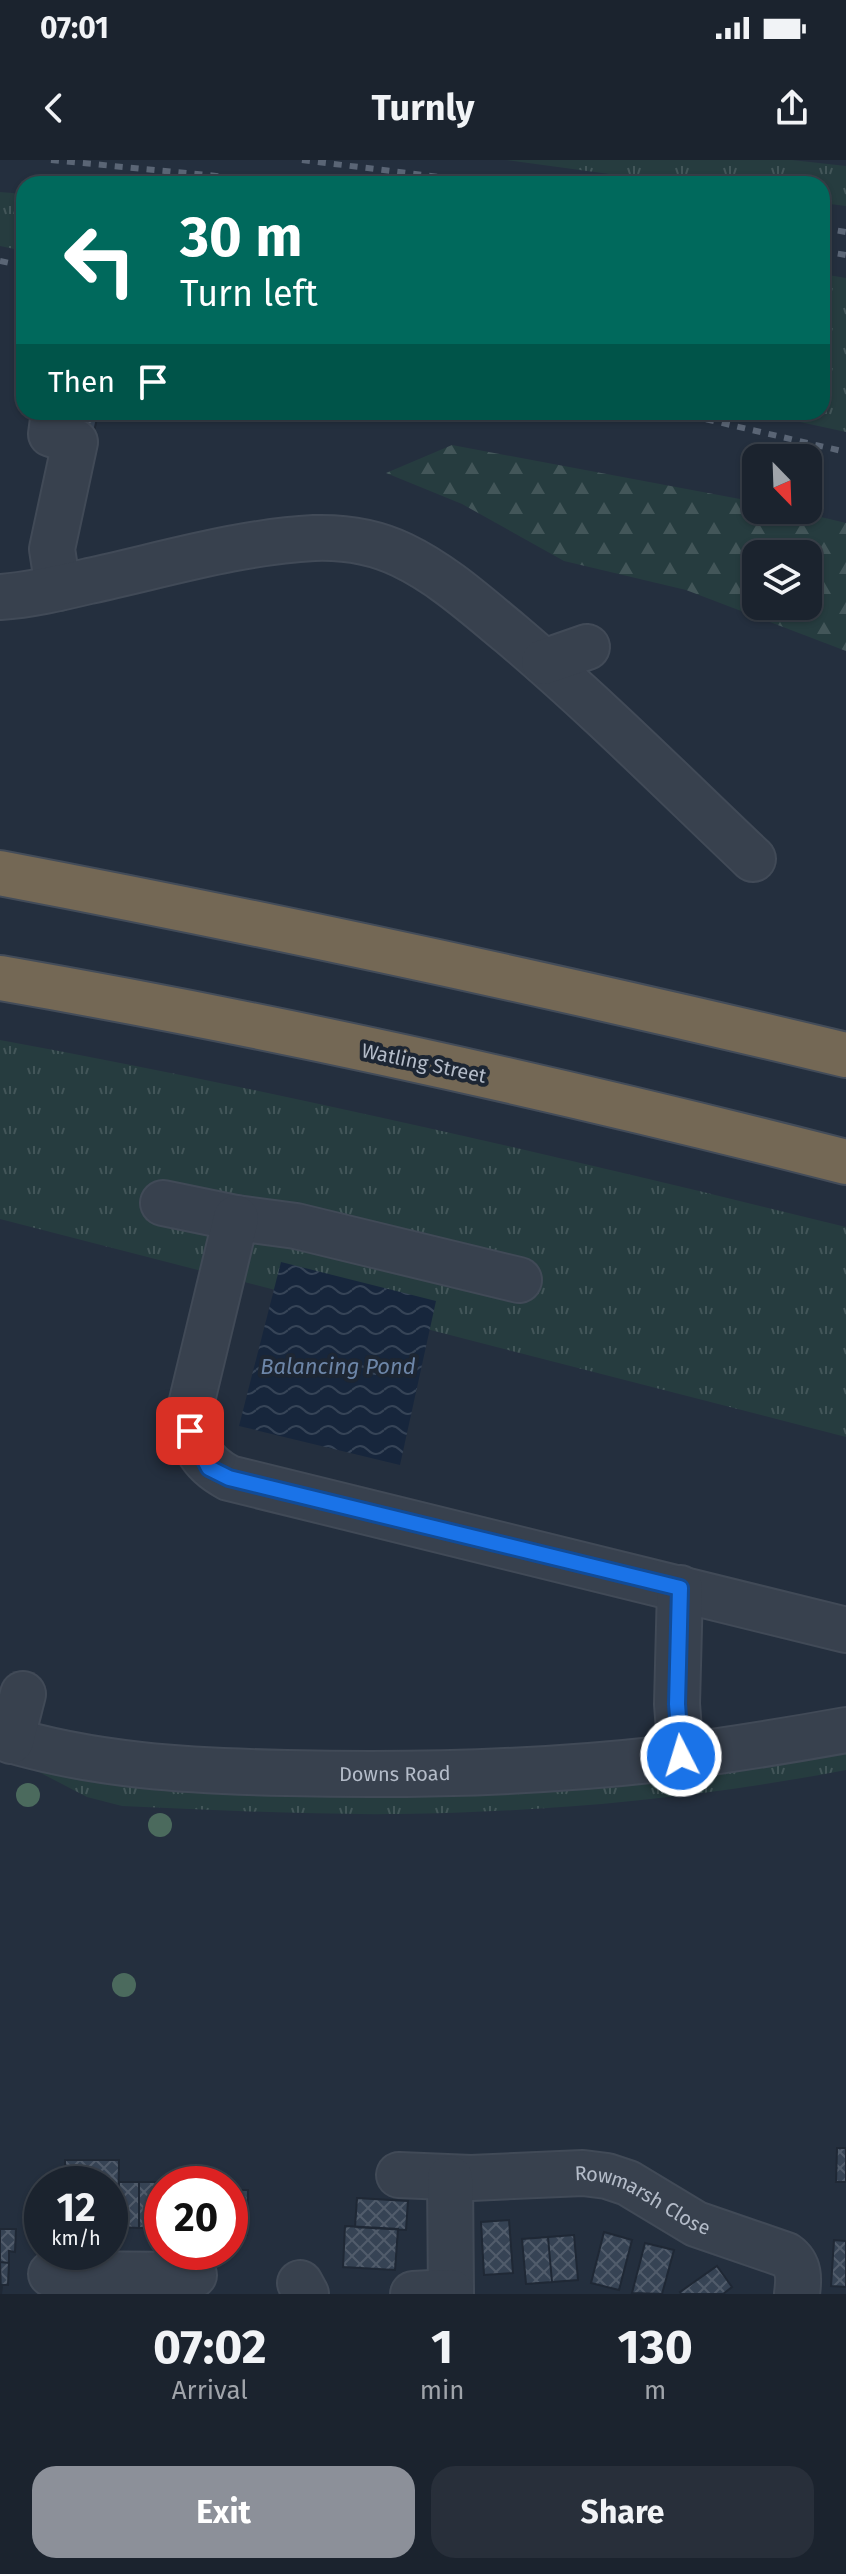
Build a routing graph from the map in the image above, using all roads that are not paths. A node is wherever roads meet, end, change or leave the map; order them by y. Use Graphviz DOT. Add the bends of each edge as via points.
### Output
graph roads {
  1 [pos="53,420"];
  2 [pos="58,588"];
  3 [pos="0,597"];
  4 [pos="587,647"];
  5 [pos="544,662"];
  6 [pos="753,859"];
  7 [pos="0,873"];
  8 [pos="0,978"];
  9 [pos="846,1055"];
  10 [pos="846,1162"];
  11 [pos="163,1203"];
  12 [pos="236,1218"];
  13 [pos="519,1280"];
  14 [pos="680,1588"];
  15 [pos="846,1630"];
  16 [pos="23,1694"];
  17 [pos="846,1730"];
  18 [pos="4,1744"];
  19 [pos="681,1756"];
  20 [pos="399,2175"];
  21 [pos="450,2178"];
  22 [pos="51,2274"];
  23 [pos="194,2275"];
  24 [pos="118,2284"];
  25 [pos="438,2293"];
  26 [pos="797,2294"];
  1 -- 2 [label="street" via="51,434 75,442 52,549"];
  2 -- 3 [label="street"];
  2 -- 5 [label="street" via="257,545 350,539 428,569"];
  4 -- 5 [label="street"];
  5 -- 6 [label="street"];
  7 -- 9 [label="highway" via="561,988"];
  8 -- 10 [label="highway, Watling Street" via="642,1110"];
  11 -- 12 [label="street"];
  12 -- 13 [label="street" via="296,1226"];
  12 -- 14 [label="street" via="190,1409 190,1431 209,1468 229,1478"];
  14 -- 15 [label="street"];
  14 -- 19 [label="street"];
  16 -- 18 [label="street"];
  17 -- 19 [label="street, Downs Road"];
  18 -- 19 [label="street, Downs Road" via="149,1766 300,1774 489,1772"];
  20 -- 21 [label="street, Rowmarsh Close"];
  21 -- 25 [label="street"];
  21 -- 26 [label="street, Rowmarsh Close" via="583,2173 613,2177 696,2224 786,2255 797,2270"];
  22 -- 24 [label="street"];
  23 -- 24 [label="street"];
}
